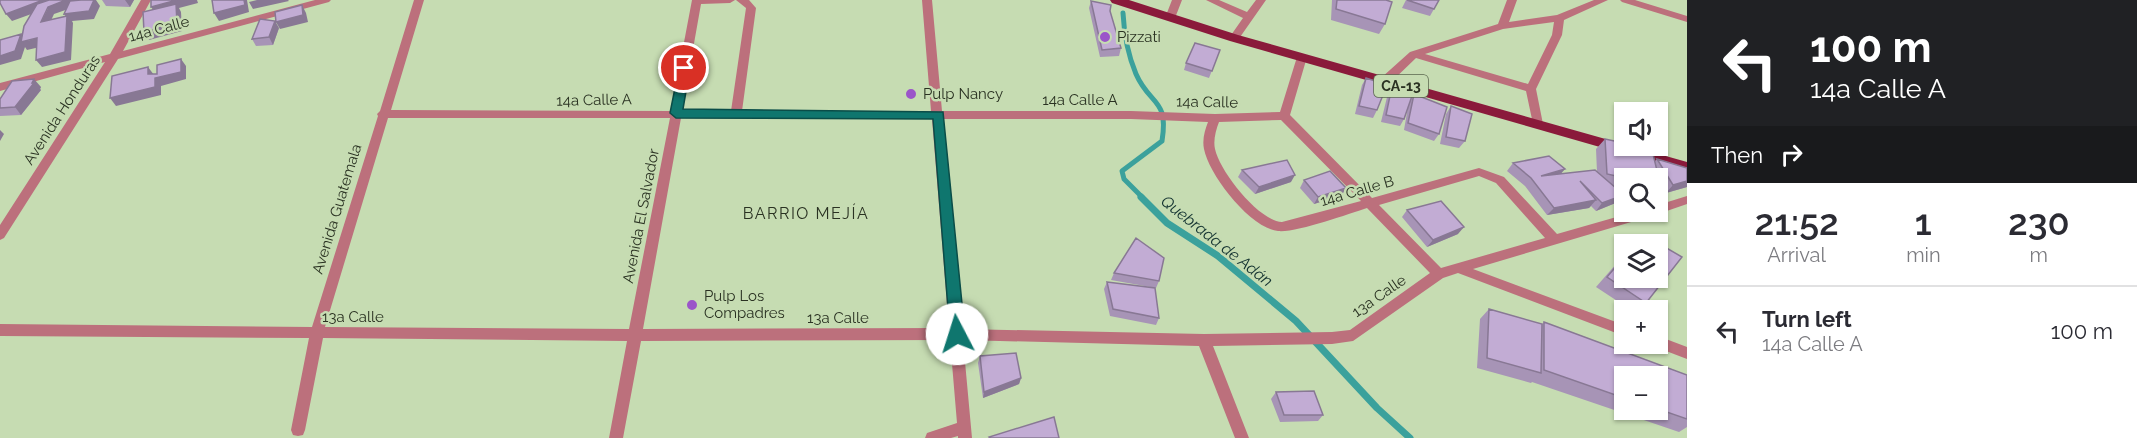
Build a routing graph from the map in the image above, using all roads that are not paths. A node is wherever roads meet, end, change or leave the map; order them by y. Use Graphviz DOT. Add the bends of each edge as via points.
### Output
graph roads {
  1 [pos="146,0"];
  2 [pos="326,0"];
  3 [pos="419,0"];
  4 [pos="730,0"];
  5 [pos="741,0"];
  6 [pos="927,0"];
  7 [pos="1116,0"];
  8 [pos="1177,0"];
  9 [pos="1211,0"];
  10 [pos="1260,0"];
  11 [pos="1512,0"];
  12 [pos="1603,0"];
  13 [pos="1625,0"];
  14 [pos="697,1"];
  15 [pos="1249,17"];
  16 [pos="1170,18"];
  17 [pos="1559,18"];
  18 [pos="1687,20"];
  19 [pos="1502,26"];
  20 [pos="1234,38"];
  21 [pos="1414,54"];
  22 [pos="114,57"];
  23 [pos="1302,57"];
  24 [pos="1385,81"];
  25 [pos="0,87"];
  26 [pos="1531,88"];
  27 [pos="676,113"];
  28 [pos="382,114"];
  29 [pos="736,114"];
  30 [pos="938,115"];
  31 [pos="1131,115"];
  32 [pos="1284,116"];
  33 [pos="1215,118"];
  34 [pos="1538,124"];
  35 [pos="1687,166"];
  36 [pos="1687,200"];
  37 [pos="1369,202"];
  38 [pos="1668,206"];
  39 [pos="1614,222"];
  40 [pos="0,235"];
  41 [pos="1554,239"];
  42 [pos="1457,268"];
  43 [pos="1439,273"];
  44 [pos="1614,326"];
  45 [pos="0,330"];
  46 [pos="317,333"];
  47 [pos="957,334"];
  48 [pos="634,335"];
  49 [pos="1204,340"];
  50 [pos="1668,346"];
  51 [pos="1687,354"];
  52 [pos="298,430"];
  53 [pos="965,433"];
  54 [pos="616,438"];
  55 [pos="933,438"];
  56 [pos="1242,438"];
  1 -- 22 [label="street, Avenida Honduras"];
  2 -- 22 [label="street, 14a Calle"];
  3 -- 28 [label="street, Avenida Guatemala"];
  4 -- 14 [label="street"];
  5 -- 29 [label="street" via="751,8"];
  6 -- 30 [label="street"];
  7 -- 16 [label="main road, CA-13"];
  8 -- 16 [label="street"];
  9 -- 15 [label="street"];
  10 -- 15 [label="street"];
  11 -- 19 [label="street"];
  12 -- 17 [label="street"];
  13 -- 18 [label="street"];
  14 -- 27 [label="street, Avenida El Salvador"];
  15 -- 20 [label="street"];
  16 -- 20 [label="main road, CA-13"];
  17 -- 19 [label="street"];
  17 -- 26 [label="street" via="1557,35"];
  19 -- 21 [label="street"];
  20 -- 23 [label="main road, CA-13"];
  21 -- 24 [label="street"];
  21 -- 26 [label="street"];
  22 -- 25 [label="street, 14a Calle"];
  22 -- 40 [label="street, Avenida Honduras"];
  23 -- 24 [label="main road, CA-13"];
  23 -- 32 [label="street"];
  24 -- 34 [label="main road, CA-13"];
  26 -- 34 [label="street"];
  27 -- 28 [label="street, 14a Calle A"];
  27 -- 29 [label="street, 14a Calle A"];
  27 -- 48 [label="street, Avenida El Salvador"];
  28 -- 46 [label="street, Avenida Guatemala"];
  29 -- 30 [label="street, 14a Calle A"];
  30 -- 31 [label="street, 14a Calle A"];
  30 -- 47 [label="street"];
  31 -- 33 [label="street, 14a Calle"];
  32 -- 33 [label="street, 14a Calle"];
  32 -- 37 [label="street"];
  33 -- 37 [label="street, 14a Calle B" via="1209,150 1220,173 1257,216 1272,226 1287,227"];
  34 -- 35 [label="main road, CA-13"];
  36 -- 38 [label="street"];
  37 -- 41 [label="street, 14a Calle B" via="1479,172 1500,180"];
  37 -- 43 [label="street"];
  39 -- 41 [label="street, 13a Calle"];
  41 -- 42 [label="street, 13a Calle"];
  42 -- 43 [label="street, 13a Calle"];
  42 -- 44 [label="street"];
  43 -- 49 [label="street, 13a Calle" via="1353,335"];
  45 -- 46 [label="street, 13a Calle"];
  46 -- 48 [label="street, 13a Calle"];
  46 -- 52 [label="street, Avenida Guatemala"];
  47 -- 48 [label="street, 13a Calle"];
  47 -- 49 [label="street, 13a Calle"];
  47 -- 53 [label="street"];
  48 -- 54 [label="street, Avenida El Salvador"];
  49 -- 56 [label="street"];
  50 -- 51 [label="street"];
  53 -- 55 [label="street"];
}
